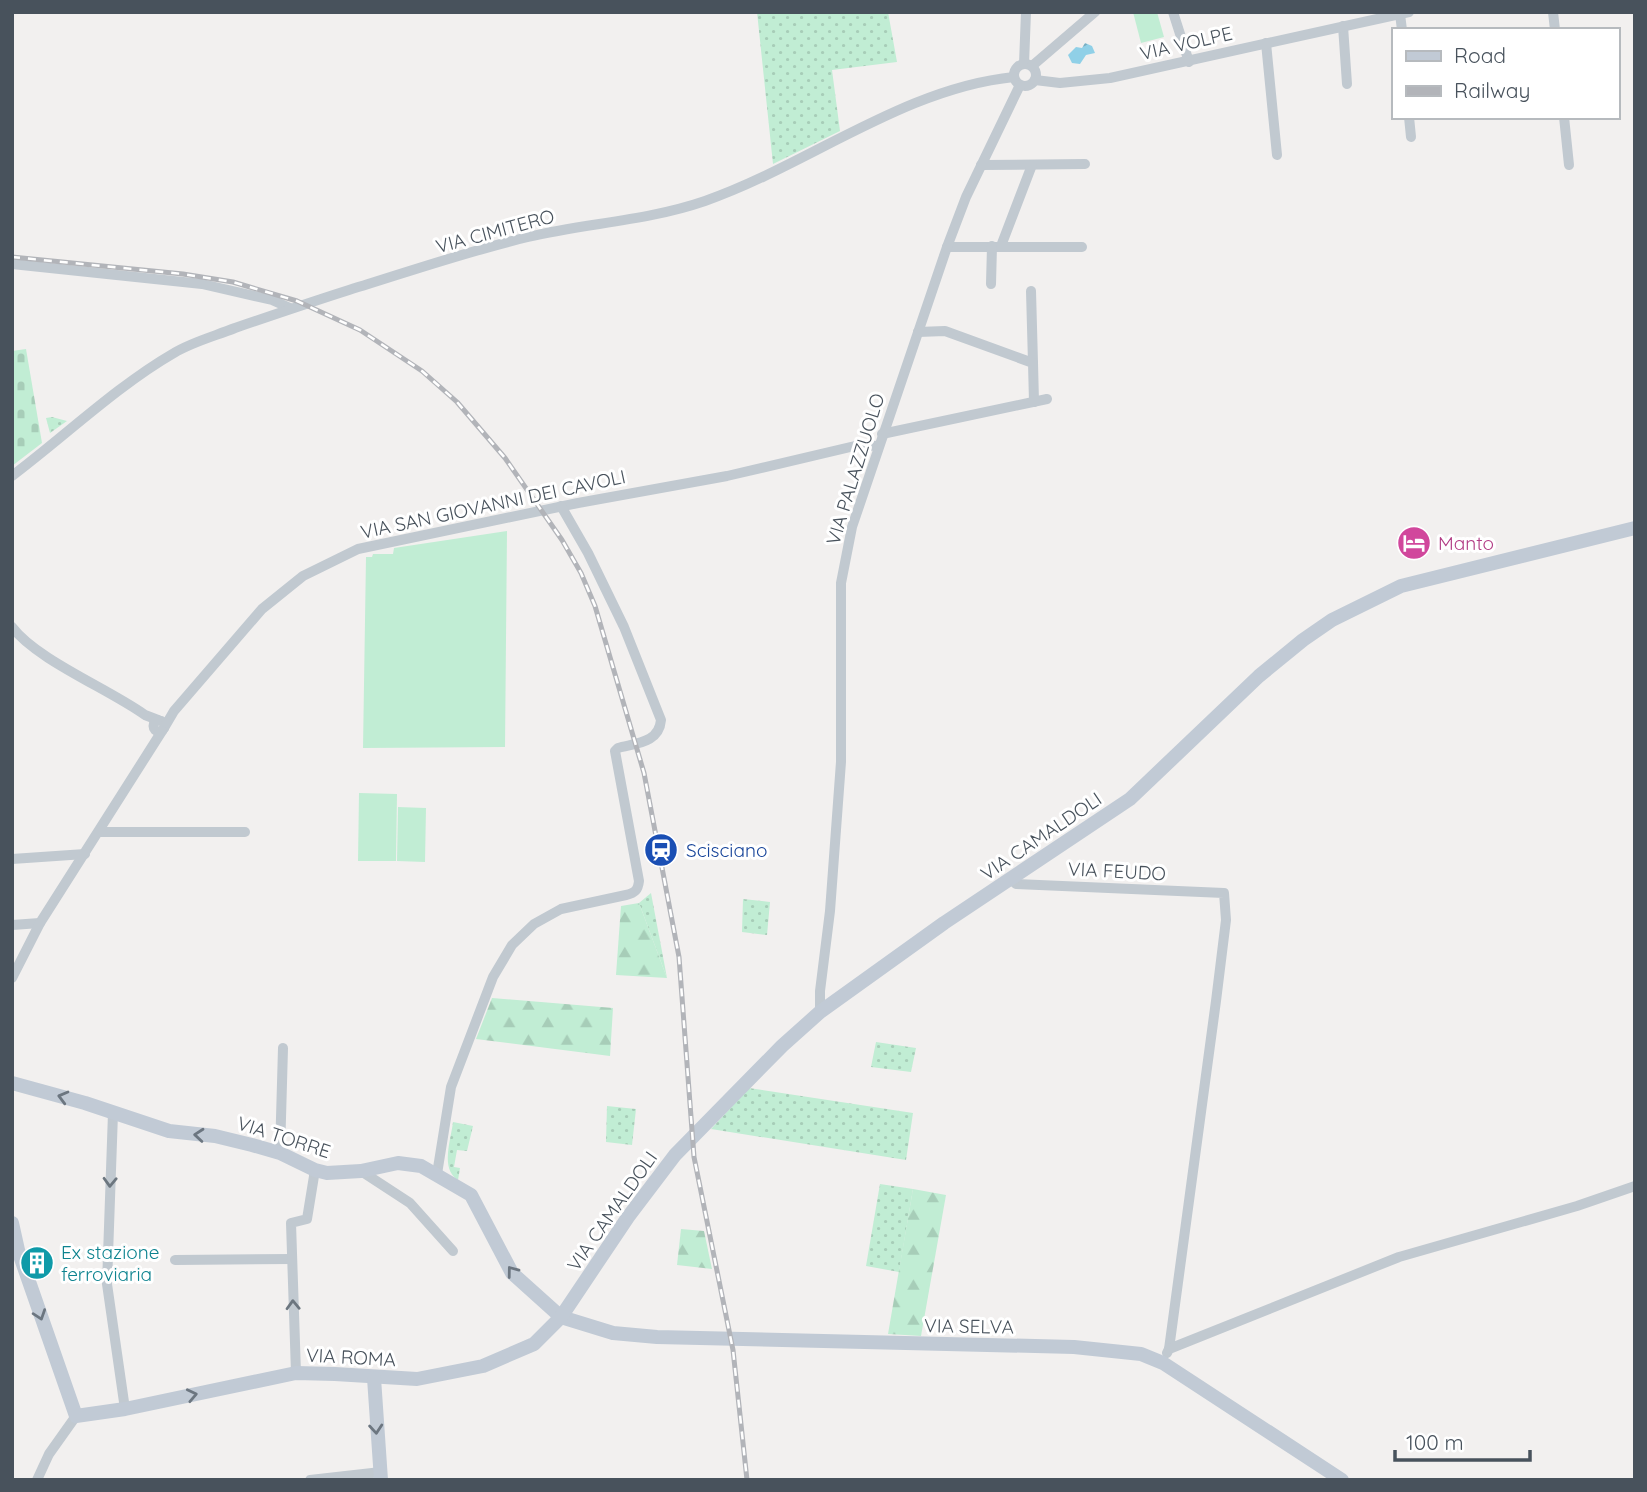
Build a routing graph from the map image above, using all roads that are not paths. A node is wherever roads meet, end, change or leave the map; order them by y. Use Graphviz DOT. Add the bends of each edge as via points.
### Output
graph roads {
  1 [pos="1026,12"];
  2 [pos="1095,12"];
  3 [pos="1173,12"];
  4 [pos="1405,13"];
  5 [pos="1343,26"];
  6 [pos="1266,43"];
  7 [pos="1189,61"];
  8 [pos="1028,65"];
  9 [pos="1035,80"];
  10 [pos="1017,81"];
  11 [pos="1347,84"];
  12 [pos="1409,119"];
  13 [pos="1564,119"];
  14 [pos="1411,137"];
  15 [pos="1277,155"];
  16 [pos="982,164"];
  17 [pos="1085,164"];
  18 [pos="1032,165"];
  19 [pos="1569,165"];
  20 [pos="996,246"];
  21 [pos="947,247"];
  22 [pos="1082,247"];
  23 [pos="12,264"];
  24 [pos="991,284"];
  25 [pos="1031,291"];
  26 [pos="290,309"];
  27 [pos="918,332"];
  28 [pos="1033,363"];
  29 [pos="1047,399"];
  30 [pos="1034,402"];
  31 [pos="883,434"];
  32 [pos="878,446"];
  33 [pos="12,476"];
  34 [pos="561,506"];
  35 [pos="1635,528"];
  36 [pos="12,627"];
  37 [pos="158,725"];
  38 [pos="99,832"];
  39 [pos="245,832"];
  40 [pos="85,854"];
  41 [pos="12,859"];
  42 [pos="1011,879"];
  43 [pos="40,923"];
  44 [pos="12,925"];
  45 [pos="12,978"];
  46 [pos="821,1012"];
  47 [pos="283,1048"];
  48 [pos="12,1083"];
  49 [pos="113,1113"];
  50 [pos="280,1153"];
  51 [pos="316,1170"];
  52 [pos="360,1171"];
  53 [pos="437,1174"];
  54 [pos="1635,1186"];
  55 [pos="12,1223"];
  56 [pos="15,1251"];
  57 [pos="453,1251"];
  58 [pos="292,1259"];
  59 [pos="175,1260"];
  60 [pos="561,1317"];
  61 [pos="1169,1349"];
  62 [pos="1163,1363"];
  63 [pos="296,1373"];
  64 [pos="374,1378"];
  65 [pos="125,1409"];
  66 [pos="76,1416"];
  67 [pos="381,1476"];
  68 [pos="37,1480"];
  69 [pos="310,1480"];
  70 [pos="1342,1480"];
  1 -- 8 [label="street"];
  2 -- 8 [label="street"];
  3 -- 7 [label="street"];
  4 -- 5 [label="street, VIA VOLPE"];
  5 -- 6 [label="street, VIA VOLPE"];
  5 -- 11 [label="street"];
  6 -- 7 [label="street, VIA VOLPE"];
  6 -- 15 [label="street"];
  7 -- 9 [label="street, VIA VOLPE" via="1110,78 1060,83"];
  8 -- 9 [label="street" via="1036,72"];
  8 -- 10 [label="street" via="1017,66"];
  9 -- 10 [label="street" via="1027,87"];
  10 -- 16 [label="street, VIA PALAZZUOLO"];
  10 -- 26 [label="street, VIA CIMITERO" via="982,80 935,96 702,202 528,237"];
  12 -- 14 [label="street"];
  13 -- 19 [label="street"];
  16 -- 18 [label="street"];
  16 -- 21 [label="street, VIA PALAZZUOLO"];
  17 -- 18 [label="street"];
  18 -- 20 [label="street"];
  20 -- 21 [label="street"];
  20 -- 22 [label="street"];
  20 -- 24 [label="street"];
  21 -- 27 [label="street, VIA PALAZZUOLO"];
  23 -- 26 [label="street" via="202,284"];
  25 -- 28 [label="street"];
  26 -- 33 [label="street, VIA CIMITERO" via="175,352"];
  27 -- 28 [label="street" via="945,331"];
  27 -- 31 [label="street, VIA PALAZZUOLO"];
  28 -- 30 [label="street"];
  29 -- 30 [label="street"];
  30 -- 31 [label="street"];
  31 -- 32 [label="street, VIA PALAZZUOLO"];
  32 -- 34 [label="street, VIA SAN GIOVANNI DEI CAVOLI" via="859,445 727,476"];
  32 -- 46 [label="street, VIA PALAZZUOLO" via="852,527 841,583 841,762"];
  34 -- 37 [label="street, VIA SAN GIOVANNI DEI CAVOLI" via="358,549 303,576 262,609"];
  34 -- 53 [label="street" via="619,615 661,720 653,737 615,751 638,888 634,893 547,915 512,945 493,977 451,1087"];
  35 -- 42 [label="street, VIA CAMALDOLI" via="1401,586 1332,620 1259,676 1130,799"];
  36 -- 37 [label="street" via="33,647"];
  37 -- 38 [label="street, VIA SAN GIOVANNI DEI CAVOLI" via="150,748"];
  38 -- 39 [label="street"];
  38 -- 40 [label="street, VIA SAN GIOVANNI DEI CAVOLI"];
  40 -- 41 [label="street"];
  40 -- 43 [label="street, VIA SAN GIOVANNI DEI CAVOLI"];
  42 -- 46 [label="street, VIA CAMALDOLI"];
  42 -- 61 [label="street, VIA FEUDO" via="1016,884 1224,894 1226,920"];
  43 -- 44 [label="street"];
  43 -- 45 [label="street, VIA SAN GIOVANNI DEI CAVOLI"];
  46 -- 60 [label="street, VIA CAMALDOLI" via="676,1156 628,1217"];
  47 -- 50 [label="street"];
  49 -- 48 [label="street, VIA TORRE, one-way"];
  50 -- 49 [label="street, VIA TORRE, one-way" via="225,1138 169,1131"];
  49 -- 65 [label="street, one-way" via="107,1284"];
  50 -- 51 [label="street, VIA TORRE"];
  51 -- 52 [label="street, VIA TORRE"];
  51 -- 58 [label="street" via="307,1219 291,1223"];
  52 -- 53 [label="street, VIA TORRE" via="411,1163"];
  52 -- 57 [label="street" via="410,1203"];
  60 -- 53 [label="street, VIA TORRE, one-way" via="512,1273 471,1195"];
  54 -- 61 [label="street" via="1399,1257"];
  55 -- 56 [label="street"];
  56 -- 66 [label="street, one-way"];
  58 -- 59 [label="street"];
  63 -- 58 [label="street, one-way"];
  60 -- 62 [label="street, VIA SELVA" via="635,1335 1074,1347 1140,1354"];
  60 -- 64 [label="street, VIA ROMA" via="534,1344 483,1366 417,1379"];
  61 -- 62 [label="street"];
  62 -- 70 [label="street, VIA SELVA"];
  63 -- 64 [label="street, VIA ROMA"];
  65 -- 63 [label="street, VIA ROMA, one-way"];
  64 -- 67 [label="street, one-way"];
  65 -- 66 [label="street, VIA ROMA"];
  66 -- 68 [label="street"];
  67 -- 69 [label="street"];
}
